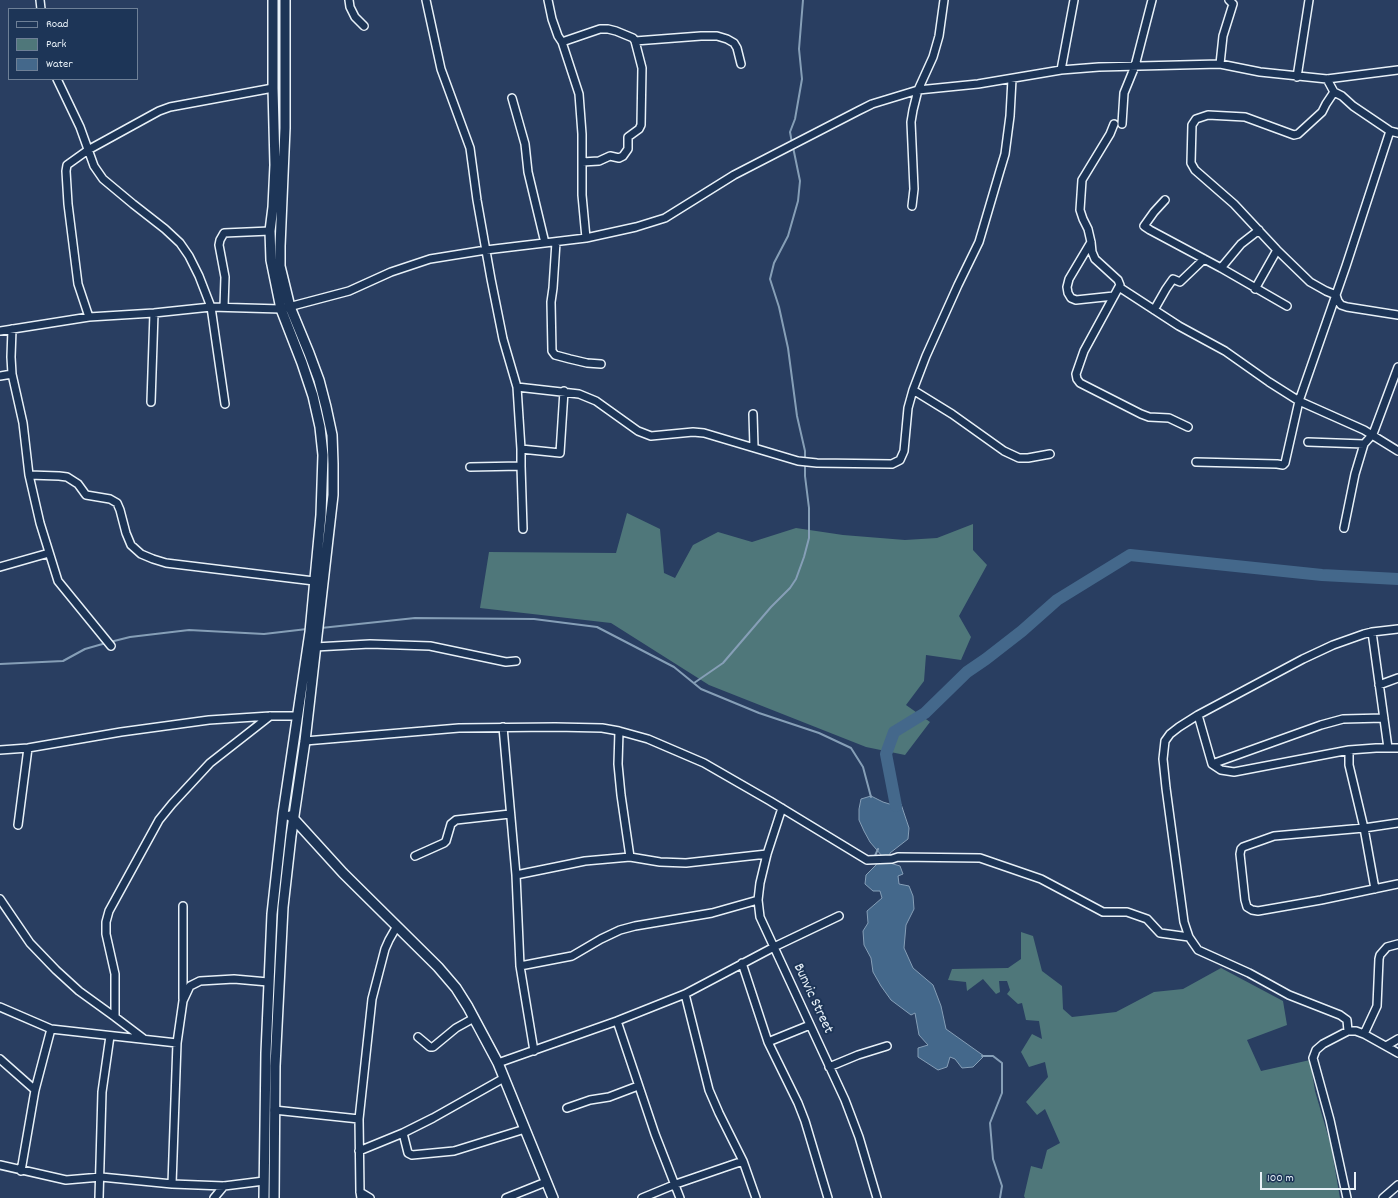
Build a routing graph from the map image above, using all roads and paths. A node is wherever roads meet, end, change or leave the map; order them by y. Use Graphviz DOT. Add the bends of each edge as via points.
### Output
graph roads {
  1 [pos="273,0"];
  2 [pos="285,0"];
  3 [pos="349,0"];
  4 [pos="426,0"];
  5 [pos="548,0"];
  6 [pos="944,0"];
  7 [pos="1074,0"];
  8 [pos="1152,0"];
  9 [pos="1229,0"];
  10 [pos="1308,0"];
  11 [pos="364,26"];
  12 [pos="635,41"];
  13 [pos="562,42"];
  14 [pos="741,64"];
  15 [pos="1220,64"];
  16 [pos="1135,66"];
  17 [pos="1061,70"];
  18 [pos="1398,70"];
  19 [pos="1297,77"];
  20 [pos="1012,79"];
  21 [pos="1327,79"];
  22 [pos="58,80"];
  23 [pos="273,88"];
  24 [pos="918,90"];
  25 [pos="1334,92"];
  26 [pos="512,98"];
  27 [pos="1114,124"];
  28 [pos="1122,124"];
  29 [pos="1390,131"];
  30 [pos="1398,133"];
  31 [pos="88,150"];
  32 [pos="582,162"];
  33 [pos="1165,200"];
  34 [pos="912,206"];
  35 [pos="1259,230"];
  36 [pos="270,231"];
  37 [pos="586,238"];
  38 [pos="556,242"];
  39 [pos="1091,242"];
  40 [pos="545,243"];
  41 [pos="486,250"];
  42 [pos="1277,250"];
  43 [pos="1204,259"];
  44 [pos="1221,268"];
  45 [pos="1119,287"];
  46 [pos="1255,289"];
  47 [pos="1336,295"];
  48 [pos="1114,296"];
  49 [pos="1287,306"];
  50 [pos="211,307"];
  51 [pos="224,307"];
  52 [pos="285,308"];
  53 [pos="1154,310"];
  54 [pos="154,313"];
  55 [pos="1398,315"];
  56 [pos="89,317"];
  57 [pos="12,329"];
  58 [pos="0,331"];
  59 [pos="601,364"];
  60 [pos="1398,367"];
  61 [pos="12,374"];
  62 [pos="0,376"];
  63 [pos="517,387"];
  64 [pos="913,390"];
  65 [pos="564,391"];
  66 [pos="1299,401"];
  67 [pos="151,402"];
  68 [pos="225,404"];
  69 [pos="753,414"];
  70 [pos="1188,427"];
  71 [pos="1373,434"];
  72 [pos="1308,442"];
  73 [pos="1364,444"];
  74 [pos="754,447"];
  75 [pos="521,449"];
  76 [pos="1398,451"];
  77 [pos="1050,454"];
  78 [pos="1196,462"];
  79 [pos="520,466"];
  80 [pos="470,467"];
  81 [pos="29,475"];
  82 [pos="523,528"];
  83 [pos="1344,528"];
  84 [pos="50,553"];
  85 [pos="0,567"];
  86 [pos="314,581"];
  87 [pos="314,626"];
  88 [pos="1398,629"];
  89 [pos="1372,632"];
  90 [pos="111,646"];
  91 [pos="315,647"];
  92 [pos="516,662"];
  93 [pos="1398,678"];
  94 [pos="1379,685"];
  95 [pos="1198,715"];
  96 [pos="270,716"];
  97 [pos="297,716"];
  98 [pos="1384,718"];
  99 [pos="503,727"];
  100 [pos="619,731"];
  101 [pos="305,741"];
  102 [pos="28,748"];
  103 [pos="1388,748"];
  104 [pos="1398,748"];
  105 [pos="0,750"];
  106 [pos="1349,750"];
  107 [pos="1212,764"];
  108 [pos="782,808"];
  109 [pos="283,814"];
  110 [pos="510,814"];
  111 [pos="293,818"];
  112 [pos="1398,822"];
  113 [pos="18,825"];
  114 [pos="1364,828"];
  115 [pos="766,854"];
  116 [pos="415,856"];
  117 [pos="630,857"];
  118 [pos="516,874"];
  119 [pos="1398,884"];
  120 [pos="1375,889"];
  121 [pos="0,899"];
  122 [pos="758,900"];
  123 [pos="182,906"];
  124 [pos="839,916"];
  125 [pos="397,926"];
  126 [pos="1189,938"];
  127 [pos="1398,944"];
  128 [pos="774,948"];
  129 [pos="742,963"];
  130 [pos="520,966"];
  131 [pos="268,982"];
  132 [pos="685,994"];
  133 [pos="183,1001"];
  134 [pos="0,1007"];
  135 [pos="115,1017"];
  136 [pos="474,1018"];
  137 [pos="617,1021"];
  138 [pos="810,1025"];
  139 [pos="51,1029"];
  140 [pos="1348,1031"];
  141 [pos="1364,1034"];
  142 [pos="110,1036"];
  143 [pos="418,1038"];
  144 [pos="144,1039"];
  145 [pos="1398,1039"];
  146 [pos="768,1042"];
  147 [pos="177,1043"];
  148 [pos="887,1046"];
  149 [pos="1386,1046"];
  150 [pos="534,1051"];
  151 [pos="1398,1053"];
  152 [pos="0,1058"];
  153 [pos="498,1063"];
  154 [pos="829,1067"];
  155 [pos="504,1078"];
  156 [pos="638,1086"];
  157 [pos="35,1090"];
  158 [pos="567,1108"];
  159 [pos="274,1110"];
  160 [pos="359,1119"];
  161 [pos="524,1129"];
  162 [pos="403,1133"];
  163 [pos="359,1151"];
  164 [pos="743,1160"];
  165 [pos="0,1165"];
  166 [pos="269,1167"];
  167 [pos="21,1171"];
  168 [pos="101,1177"];
  169 [pos="264,1181"];
  170 [pos="546,1182"];
  171 [pos="172,1184"];
  172 [pos="676,1184"];
  173 [pos="1398,1185"];
  174 [pos="224,1186"];
  175 [pos="361,1195"];
  176 [pos="99,1198"];
  177 [pos="214,1198"];
  178 [pos="264,1198"];
  179 [pos="274,1198"];
  180 [pos="370,1198"];
  181 [pos="506,1198"];
  182 [pos="553,1198"];
  183 [pos="642,1198"];
  184 [pos="680,1198"];
  185 [pos="756,1198"];
  186 [pos="828,1198"];
  187 [pos="877,1198"];
  188 [pos="1347,1198"];
  189 [pos="1383,1198"];
  1 -- 23 [label="main road"];
  2 -- 52 [label="main road" via="285,128 280,266"];
  3 -- 11 [label="street" via="355,17"];
  4 -- 41 [label="street" via="441,69 470,148"];
  5 -- 13 [label="street" via="552,19"];
  6 -- 24 [label="street" via="933,57"];
  7 -- 17 [label="street"];
  8 -- 16 [label="street"];
  9 -- 15 [label="street" via="1233,4 1224,32"];
  10 -- 19 [label="street"];
  12 -- 13 [label="street" via="608,29 600,29"];
  12 -- 14 [label="street" via="717,36 734,43"];
  12 -- 32 [label="street" via="642,68 641,125 628,137 628,149 623,156"];
  13 -- 32 [label="street" via="579,94"];
  15 -- 16 [label="street"];
  15 -- 19 [label="street"];
  16 -- 17 [label="street"];
  16 -- 28 [label="street" via="1124,93"];
  17 -- 20 [label="street"];
  18 -- 21 [label="street"];
  19 -- 21 [label="street"];
  20 -- 24 [label="street"];
  20 -- 64 [label="street" via="1005,154 978,242"];
  21 -- 25 [label="street"];
  22 -- 31 [label="street" via="73,110"];
  23 -- 31 [label="street" via="151,114"];
  23 -- 36 [label="main road" via="275,165"];
  24 -- 34 [label="street" via="911,122 914,189"];
  24 -- 37 [label="street" via="872,104 723,180 665,218"];
  25 -- 29 [label="street"];
  25 -- 35 [label="street" via="1322,112 1294,135 1236,116 1208,115 1196,119 1192,125 1190,157 1195,170"];
  26 -- 40 [label="street" via="526,144 528,172"];
  27 -- 39 [label="street" via="1082,180 1080,210"];
  29 -- 30 [label="street"];
  29 -- 47 [label="street"];
  31 -- 50 [label="street" via="94,166 103,179 180,243 199,276"];
  31 -- 56 [label="street" via="67,165 66,171 78,284"];
  32 -- 37 [label="street"];
  33 -- 43 [label="street" via="1144,226"];
  35 -- 42 [label="street"];
  35 -- 44 [label="street" via="1241,244"];
  36 -- 51 [label="street" via="224,233 219,245 225,277"];
  36 -- 52 [label="main road" via="270,260"];
  37 -- 38 [label="street"];
  38 -- 40 [label="street"];
  38 -- 59 [label="street" via="551,302 552,351 555,355 570,359"];
  39 -- 45 [label="street" via="1095,259 1118,280"];
  39 -- 48 [label="street" via="1069,279 1066,287 1068,293 1076,300"];
  40 -- 41 [label="street"];
  41 -- 52 [label="street" via="422,262 391,272 349,291"];
  41 -- 63 [label="street" via="503,339"];
  42 -- 46 [label="street"];
  42 -- 47 [label="street" via="1310,282"];
  43 -- 44 [label="street"];
  43 -- 53 [label="street" via="1180,282 1173,279"];
  44 -- 46 [label="street"];
  45 -- 48 [label="street"];
  45 -- 53 [label="street"];
  46 -- 49 [label="street"];
  47 -- 55 [label="street" via="1338,302 1346,307"];
  47 -- 66 [label="street"];
  48 -- 70 [label="street" via="1084,351 1076,374 1077,379 1080,383 1141,414 1169,418"];
  50 -- 51 [label="street"];
  50 -- 54 [label="street"];
  50 -- 68 [label="street"];
  51 -- 52 [label="street"];
  52 -- 86 [label="main road" via="313,396 323,455 321,515"];
  52 -- 87 [label="main road" via="319,380 332,435 333,495"];
  53 -- 66 [label="street" via="1225,351"];
  54 -- 56 [label="street"];
  54 -- 67 [label="street"];
  56 -- 57 [label="street"];
  57 -- 58 [label="street"];
  57 -- 61 [label="street"];
  60 -- 71 [label="street"];
  61 -- 62 [label="street"];
  61 -- 81 [label="street" via="23,423"];
  63 -- 65 [label="street"];
  63 -- 75 [label="street"];
  64 -- 74 [label="street" via="908,408 904,451 900,460 892,464 798,461"];
  64 -- 77 [label="street" via="1004,451 1019,458"];
  65 -- 74 [label="street" via="596,401 638,431 651,436 704,432"];
  65 -- 75 [label="street" via="560,453"];
  66 -- 71 [label="street"];
  66 -- 78 [label="street" via="1283,465"];
  69 -- 74 [label="street"];
  71 -- 73 [label="street"];
  71 -- 76 [label="street"];
  72 -- 73 [label="street"];
  73 -- 83 [label="street"];
  75 -- 79 [label="street"];
  79 -- 80 [label="street"];
  79 -- 82 [label="street"];
  81 -- 84 [label="street"];
  81 -- 86 [label="street" via="67,477 78,484 86,495 110,499 117,503 131,545 141,554 153,559 166,563"];
  84 -- 85 [label="street"];
  84 -- 90 [label="street" via="58,581"];
  86 -- 87 [label="main road"];
  87 -- 91 [label="main road"];
  87 -- 97 [label="main road"];
  88 -- 89 [label="street"];
  89 -- 94 [label="street"];
  89 -- 95 [label="street" via="1340,642 1303,659"];
  91 -- 92 [label="street" via="370,644 430,646"];
  91 -- 101 [label="main road"];
  93 -- 94 [label="street"];
  94 -- 98 [label="street"];
  95 -- 107 [label="street"];
  95 -- 126 [label="street" via="1179,726 1164,741 1163,760 1184,922"];
  96 -- 97 [label="street"];
  96 -- 102 [label="street" via="164,725"];
  96 -- 135 [label="street" via="210,763 172,804 159,820 109,911 106,934 115,974"];
  97 -- 109 [label="main road"];
  98 -- 103 [label="street"];
  98 -- 107 [label="street" via="1344,718"];
  99 -- 100 [label="street" via="602,728"];
  99 -- 101 [label="street" via="459,728"];
  99 -- 110 [label="street"];
  100 -- 108 [label="street" via="683,753"];
  100 -- 117 [label="street" via="618,764"];
  101 -- 111 [label="main road"];
  102 -- 105 [label="street"];
  102 -- 113 [label="street"];
  103 -- 104 [label="street"];
  103 -- 106 [label="street"];
  106 -- 107 [label="street" via="1234,772 1220,770"];
  106 -- 114 [label="street" via="1349,765"];
  108 -- 115 [label="street, Bunvic Street"];
  108 -- 126 [label="street" via="867,860 898,857 980,858 1041,879 1103,912 1127,912 1147,919 1160,933"];
  109 -- 111 [label="main road"];
  109 -- 131 [label="main road" via="272,914"];
  110 -- 116 [label="street" via="456,820 451,824 444,843"];
  110 -- 118 [label="street"];
  111 -- 125 [label="main road" via="343,874"];
  111 -- 159 [label="main road" via="280,952"];
  112 -- 114 [label="street"];
  114 -- 120 [label="street"];
  114 -- 120 [label="street" via="1274,836 1244,847 1240,854 1245,900 1247,907 1258,911"];
  115 -- 117 [label="street" via="686,863"];
  115 -- 122 [label="street, Bunvic Street"];
  117 -- 118 [label="street" via="585,861"];
  118 -- 130 [label="street"];
  119 -- 120 [label="street"];
  121 -- 135 [label="street" via="30,943 56,970 79,991"];
  122 -- 128 [label="street, Bunvic Street" via="760,917"];
  122 -- 130 [label="street" via="712,913 620,930 572,956"];
  123 -- 133 [label="street"];
  124 -- 128 [label="street"];
  125 -- 136 [label="main road" via="456,988"];
  125 -- 160 [label="street" via="385,949 372,999"];
  126 -- 140 [label="street" via="1198,950 1289,995 1340,1014 1346,1020"];
  127 -- 141 [label="street" via="1387,947 1380,955 1377,1006"];
  128 -- 129 [label="street"];
  128 -- 138 [label="street, Bunvic Street"];
  129 -- 132 [label="street"];
  129 -- 146 [label="street"];
  130 -- 150 [label="street"];
  131 -- 133 [label="street" via="234,979 200,982 190,986"];
  131 -- 166 [label="main road"];
  132 -- 137 [label="street"];
  132 -- 164 [label="street" via="709,1090"];
  133 -- 147 [label="street"];
  134 -- 139 [label="street"];
  135 -- 144 [label="street"];
  136 -- 143 [label="street" via="432,1047"];
  136 -- 153 [label="main road"];
  137 -- 150 [label="street"];
  137 -- 156 [label="street"];
  138 -- 146 [label="street"];
  138 -- 154 [label="street, Bunvic Street"];
  139 -- 142 [label="street"];
  139 -- 157 [label="street"];
  140 -- 141 [label="street"];
  140 -- 188 [label="street" via="1323,1044 1316,1050 1313,1058"];
  141 -- 149 [label="street"];
  142 -- 144 [label="street"];
  142 -- 168 [label="street" via="102,1092"];
  144 -- 147 [label="street"];
  145 -- 149 [label="street"];
  146 -- 186 [label="street" via="798,1103"];
  147 -- 171 [label="street"];
  148 -- 154 [label="street"];
  149 -- 151 [label="street"];
  150 -- 153 [label="street"];
  152 -- 157 [label="street"];
  153 -- 155 [label="main road"];
  154 -- 187 [label="street, Bunvic Street" via="859,1137"];
  155 -- 161 [label="main road"];
  155 -- 162 [label="street"];
  156 -- 158 [label="street"];
  156 -- 172 [label="street"];
  157 -- 167 [label="street"];
  159 -- 160 [label="street"];
  159 -- 166 [label="main road"];
  160 -- 163 [label="street"];
  161 -- 162 [label="street" via="454,1151 418,1154 408,1153"];
  161 -- 170 [label="main road"];
  162 -- 163 [label="street"];
  163 -- 175 [label="street"];
  164 -- 172 [label="street"];
  164 -- 185 [label="street"];
  165 -- 167 [label="street"];
  166 -- 169 [label="main road"];
  166 -- 179 [label="main road"];
  167 -- 168 [label="street" via="66,1180"];
  168 -- 171 [label="street"];
  168 -- 176 [label="street"];
  169 -- 174 [label="street"];
  169 -- 178 [label="main road"];
  170 -- 181 [label="street"];
  170 -- 182 [label="main road"];
  171 -- 174 [label="street"];
  172 -- 183 [label="street"];
  172 -- 184 [label="street"];
  173 -- 189 [label="street"];
  174 -- 177 [label="street"];
  175 -- 180 [label="street"];
}
